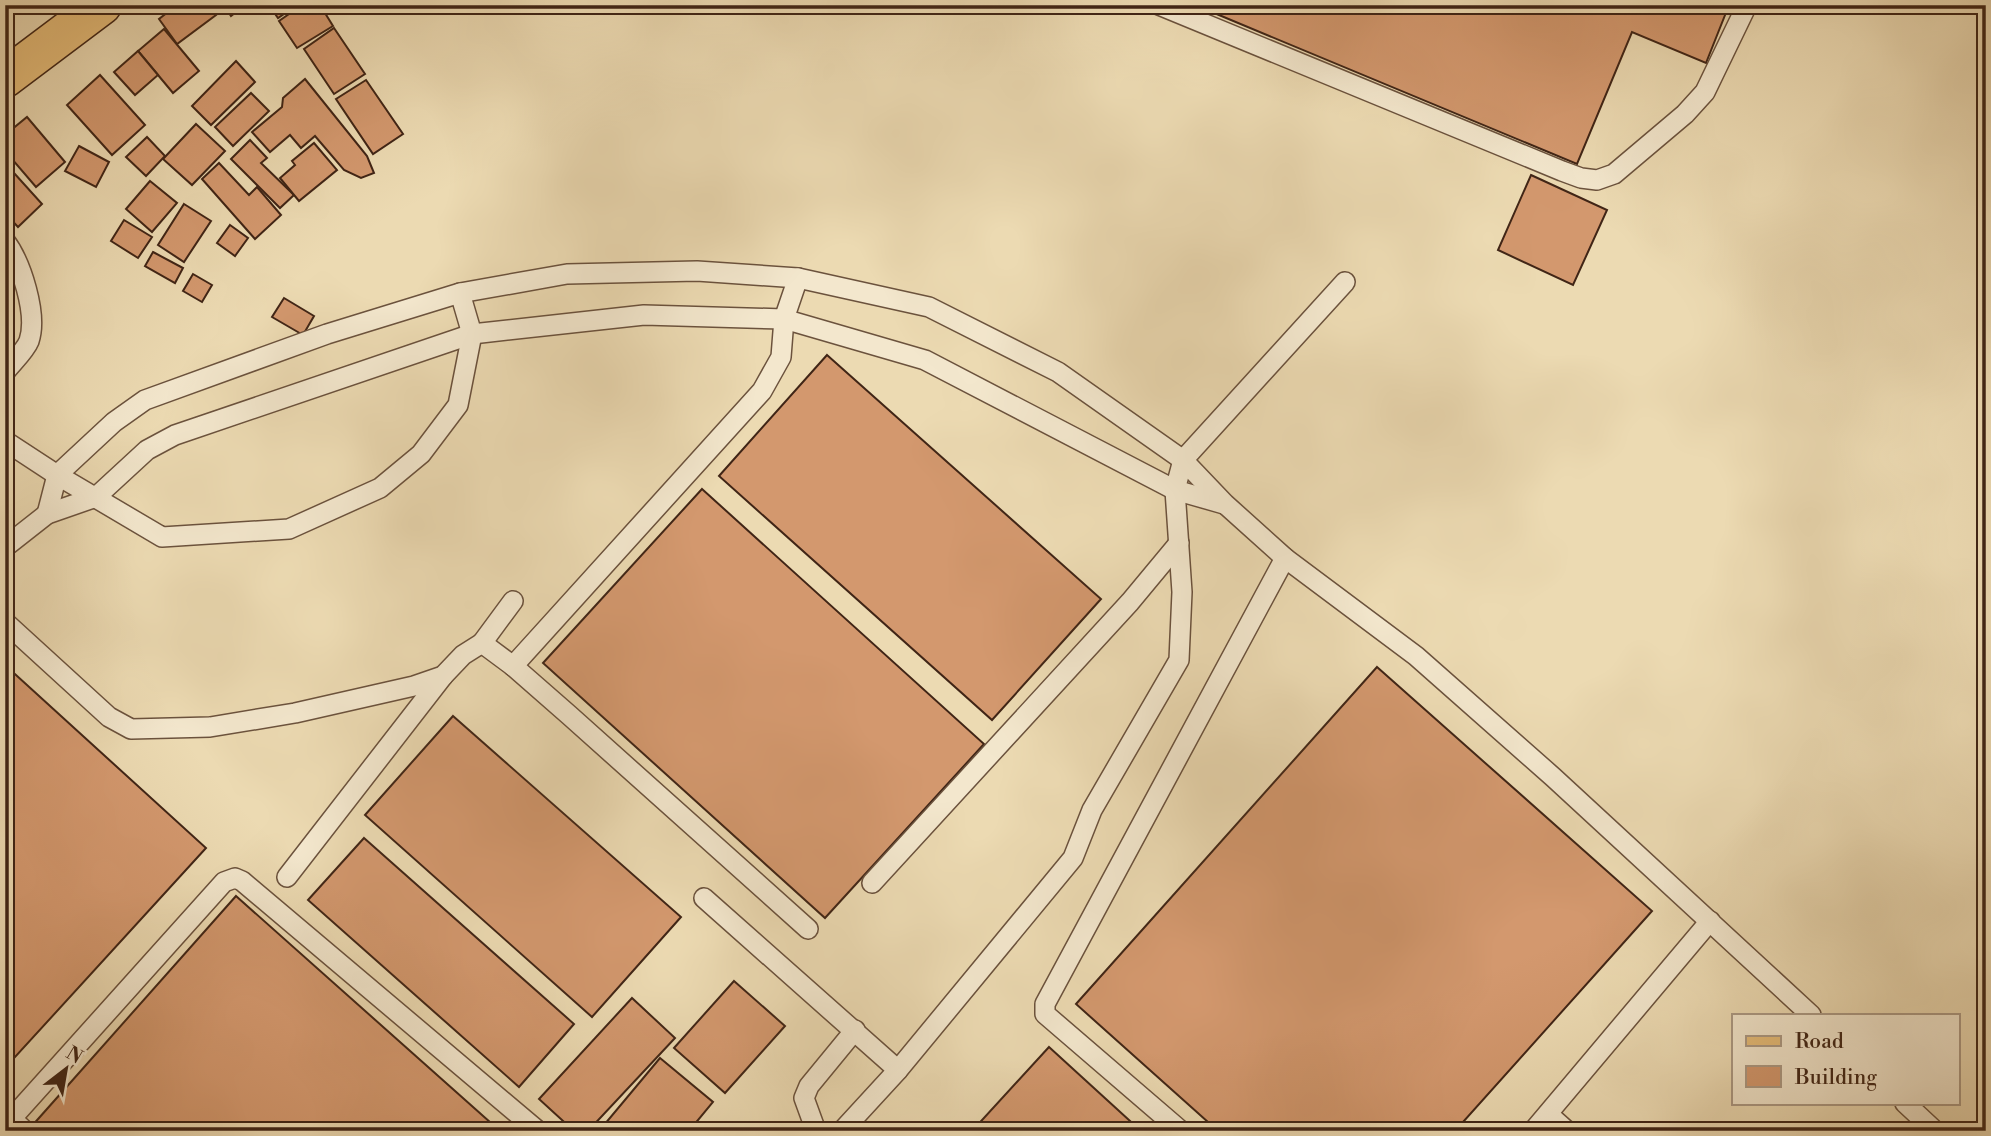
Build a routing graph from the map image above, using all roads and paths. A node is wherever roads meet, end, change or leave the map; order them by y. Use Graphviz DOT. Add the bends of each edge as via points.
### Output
graph roads {
  1 [pos="102,5"];
  2 [pos="1159,5"];
  3 [pos="1746,5"];
  4 [pos="5,79"];
  5 [pos="9,253"];
  6 [pos="798,278"];
  7 [pos="1345,282"];
  8 [pos="460,293"];
  9 [pos="784,319"];
  10 [pos="472,334"];
  11 [pos="5,372"];
  12 [pos="5,441"];
  13 [pos="1183,460"];
  14 [pos="57,475"];
  15 [pos="1175,490"];
  16 [pos="96,497"];
  17 [pos="1225,504"];
  18 [pos="47,514"];
  19 [pos="1180,543"];
  20 [pos="5,547"];
  21 [pos="1285,558"];
  22 [pos="513,601"];
  23 [pos="5,622"];
  24 [pos="482,643"];
  25 [pos="513,666"];
  26 [pos="443,676"];
  27 [pos="287,877"];
  28 [pos="872,883"];
  29 [pos="704,898"];
  30 [pos="1710,922"];
  31 [pos="808,929"];
  32 [pos="1810,1014"];
  33 [pos="855,1030"];
  34 [pos="898,1070"];
  35 [pos="1906,1104"];
  36 [pos="1548,1114"];
  37 [pos="14,1125"];
  38 [pos="538,1131"];
  39 [pos="816,1131"];
  40 [pos="842,1131"];
  41 [pos="1181,1131"];
  42 [pos="1533,1131"];
  43 [pos="1567,1131"];
  44 [pos="1936,1131"];
  1 -- 4 [label="main road"];
  2 -- 3 [label="lane" via="1562,172 1597,180 1614,174 1705,92"];
  5 -- 11 [label="lane" via="31,307 29,341"];
  6 -- 8 [label="lane" via="697,271 567,274"];
  6 -- 9 [label="lane"];
  6 -- 13 [label="lane" via="929,307 1058,372"];
  7 -- 13 [label="lane"];
  8 -- 10 [label="lane"];
  8 -- 14 [label="lane" via="327,334 145,400"];
  9 -- 10 [label="lane" via="644,315"];
  9 -- 15 [label="lane" via="925,360"];
  9 -- 25 [label="lane" via="781,357 762,391"];
  10 -- 16 [label="lane" via="175,435 147,450"];
  10 -- 16 [label="lane" via="458,405 421,454 380,488 289,529 162,537"];
  12 -- 14 [label="lane"];
  13 -- 15 [label="lane"];
  13 -- 17 [label="lane"];
  14 -- 16 [label="lane"];
  14 -- 18 [label="lane"];
  15 -- 17 [label="lane"];
  15 -- 19 [label="lane"];
  16 -- 18 [label="lane"];
  17 -- 21 [label="lane"];
  18 -- 20 [label="lane"];
  19 -- 28 [label="lane"];
  19 -- 34 [label="lane" via="1180,660 1092,810 1073,858"];
  21 -- 30 [label="lane" via="1416,656"];
  21 -- 41 [label="lane" via="1045,1004 1045,1014"];
  22 -- 24 [label="lane"];
  23 -- 26 [label="lane" via="109,717 131,729 211,727 259,719"];
  24 -- 25 [label="lane"];
  24 -- 26 [label="lane"];
  25 -- 31 [label="lane"];
  26 -- 27 [label="lane"];
  29 -- 33 [label="lane"];
  30 -- 32 [label="lane"];
  30 -- 36 [label="lane"];
  33 -- 34 [label="lane"];
  33 -- 39 [label="lane" via="804,1098"];
  34 -- 40 [label="lane"];
  35 -- 44 [label="lane"];
  36 -- 42 [label="lane"];
  36 -- 43 [label="lane"];
  37 -- 38 [label="lane" via="224,882 235,878"];
}
